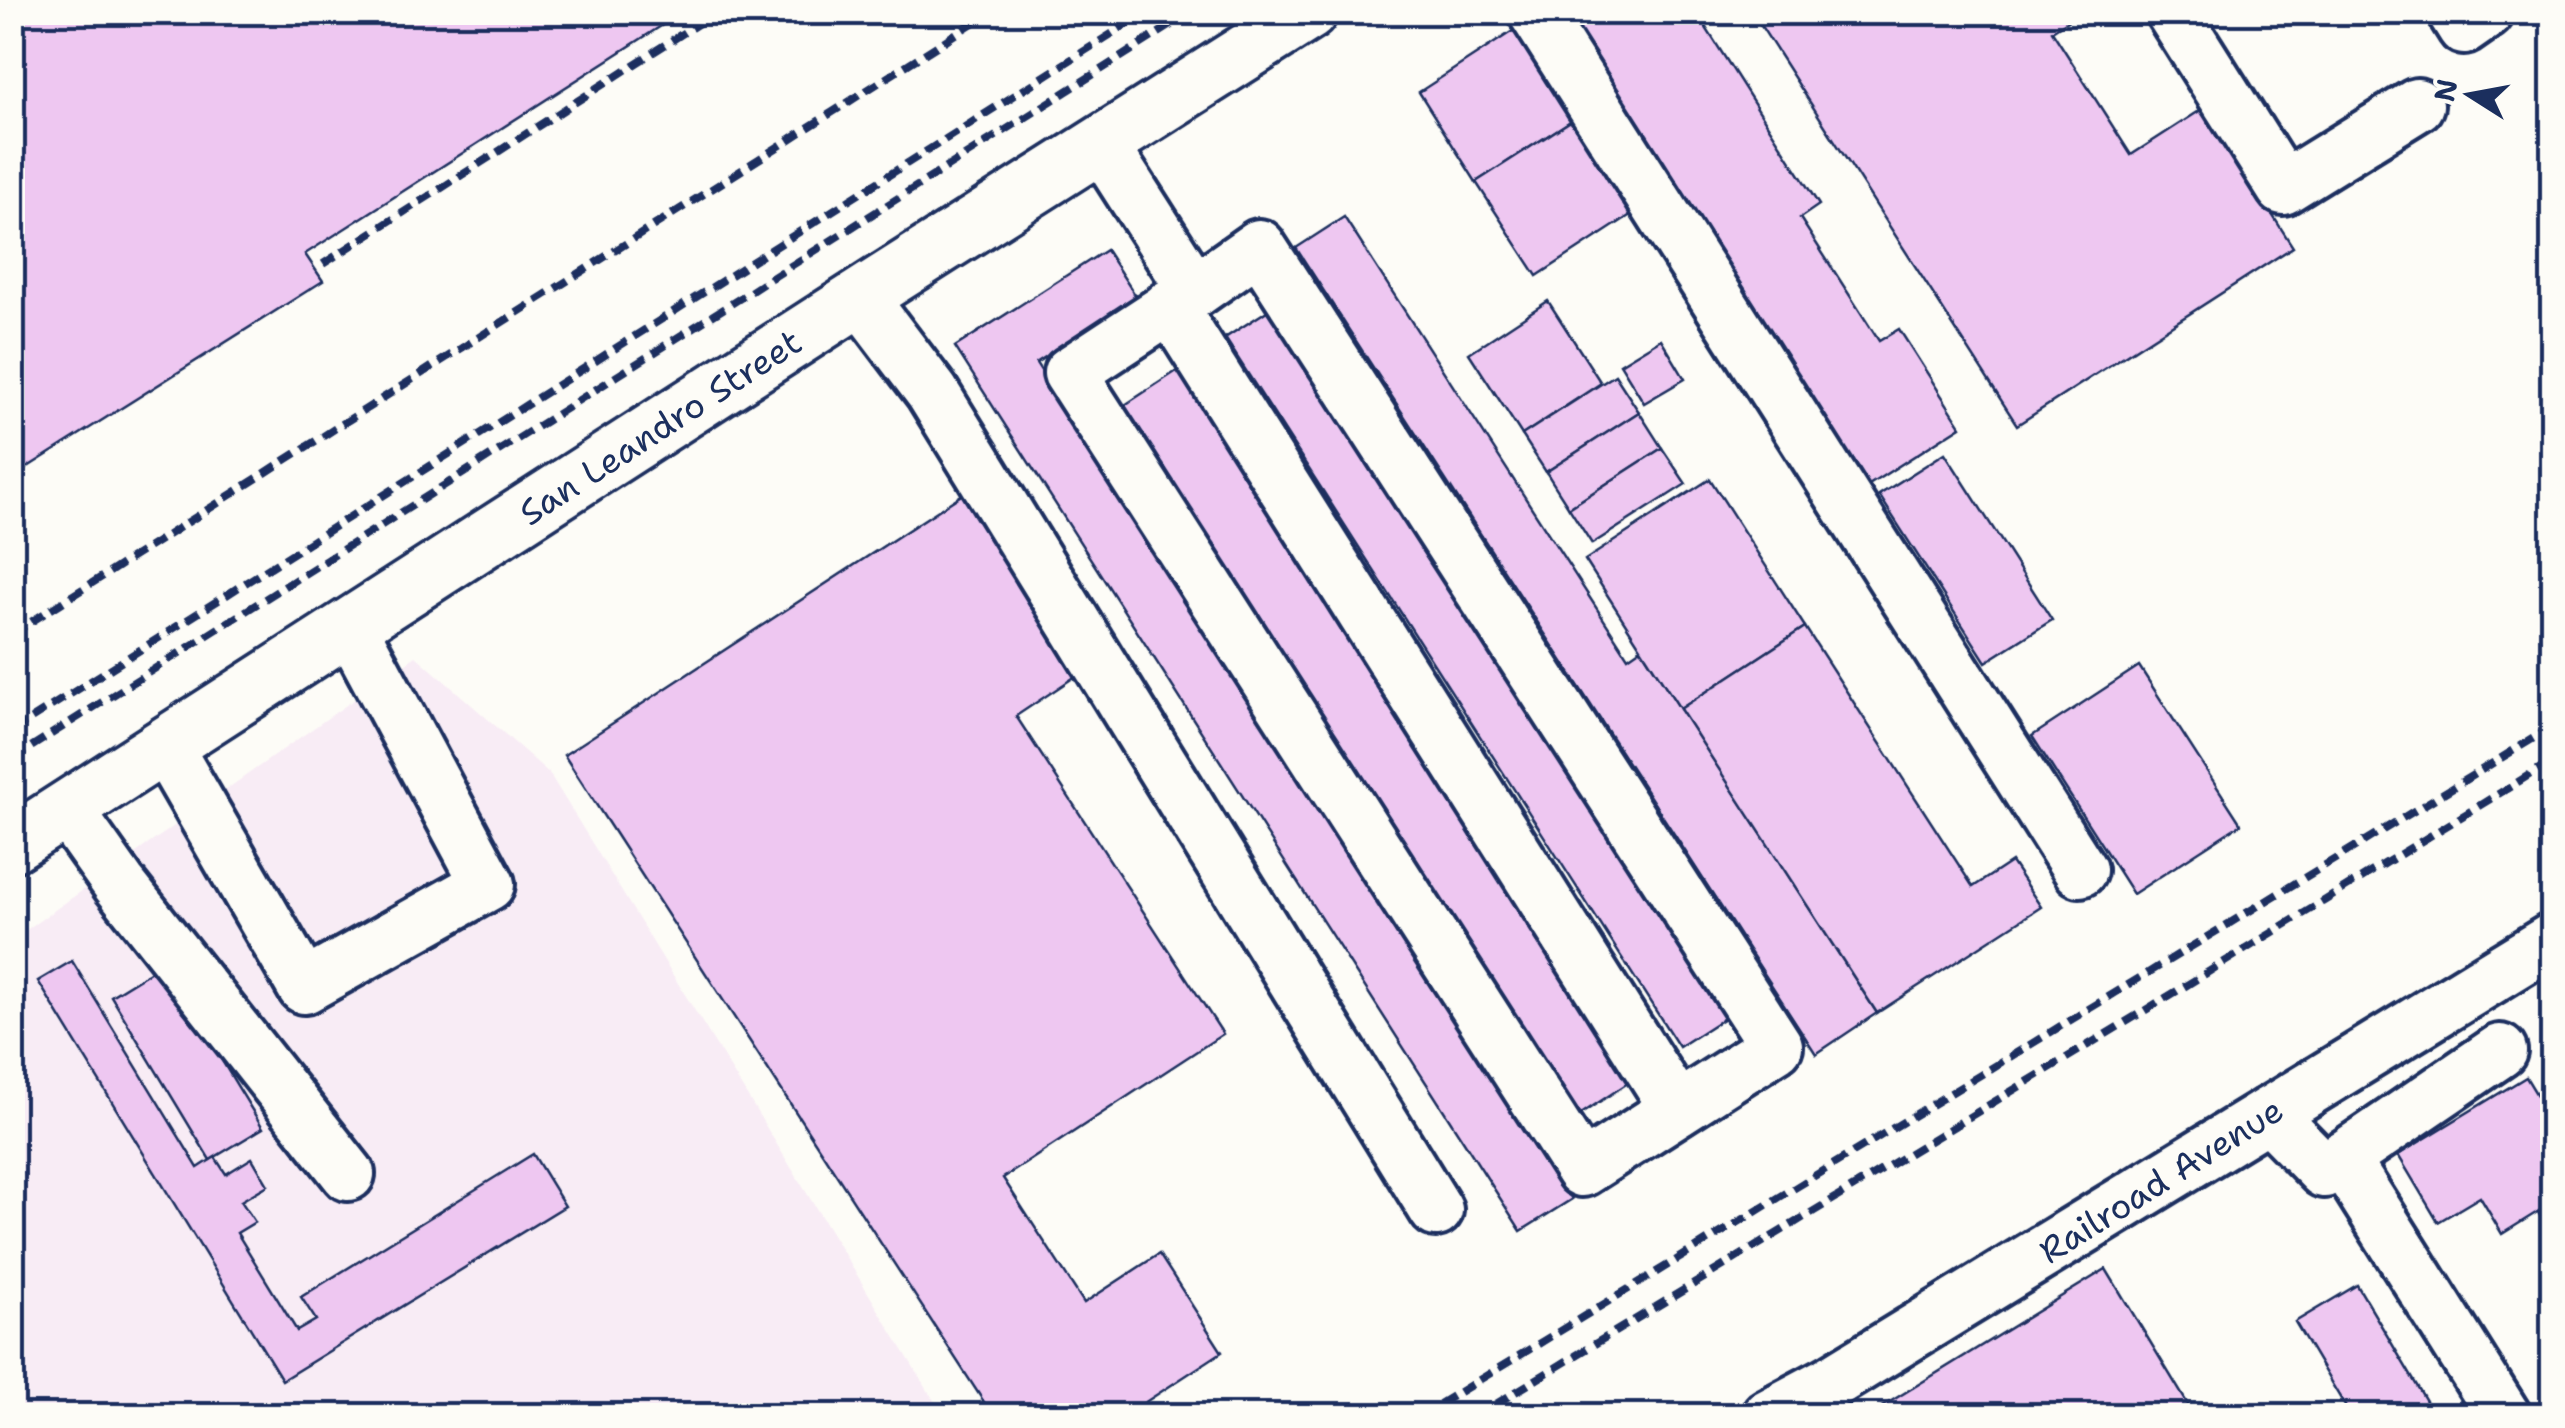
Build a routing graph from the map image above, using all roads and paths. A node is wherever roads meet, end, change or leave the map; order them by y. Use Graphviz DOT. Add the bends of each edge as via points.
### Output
graph roads {
  1 [pos="1309,12"];
  2 [pos="1535,12"];
  3 [pos="2172,12"];
  4 [pos="2454,12"];
  5 [pos="2487,12"];
  6 [pos="2417,106"];
  7 [pos="1101,144"];
  8 [pos="860,298"];
  9 [pos="1182,298"];
  10 [pos="350,626"];
  11 [pos="165,746"];
  12 [pos="66,810"];
  13 [pos="12,844"];
  14 [pos="2080,870"];
  15 [pos="2552,940"];
  16 [pos="2500,1050"];
  17 [pos="1678,1109"];
  18 [pos="2268,1114"];
  19 [pos="2342,1158"];
  20 [pos="348,1174"];
  21 [pos="1436,1210"];
  22 [pos="1768,1416"];
  23 [pos="2504,1416"];
  1 -- 7 [label="main road, San Leandro Street"];
  2 -- 14 [label="street"];
  3 -- 6 [label="street" via="2283,188"];
  4 -- 5 [label="street" via="2464,28"];
  7 -- 8 [label="main road, San Leandro Street"];
  7 -- 9 [label="street"];
  8 -- 10 [label="main road, San Leandro Street"];
  8 -- 21 [label="street" via="932,392"];
  9 -- 17 [label="street"];
  9 -- 17 [label="street" via="1259,246 1776,1046"];
  9 -- 17 [label="street" via="1070,372 1582,1170"];
  10 -- 11 [label="main road, San Leandro Street"];
  10 -- 11 [label="street" via="488,884 304,987"];
  11 -- 12 [label="main road, San Leandro Street"];
  12 -- 13 [label="main road, San Leandro Street"];
  12 -- 20 [label="street"];
  15 -- 18 [label="street, Railroad Avenue"];
  16 -- 19 [label="street"];
  18 -- 19 [label="street" via="2324,1170"];
  18 -- 22 [label="street, Railroad Avenue"];
  19 -- 23 [label="street"];
}
